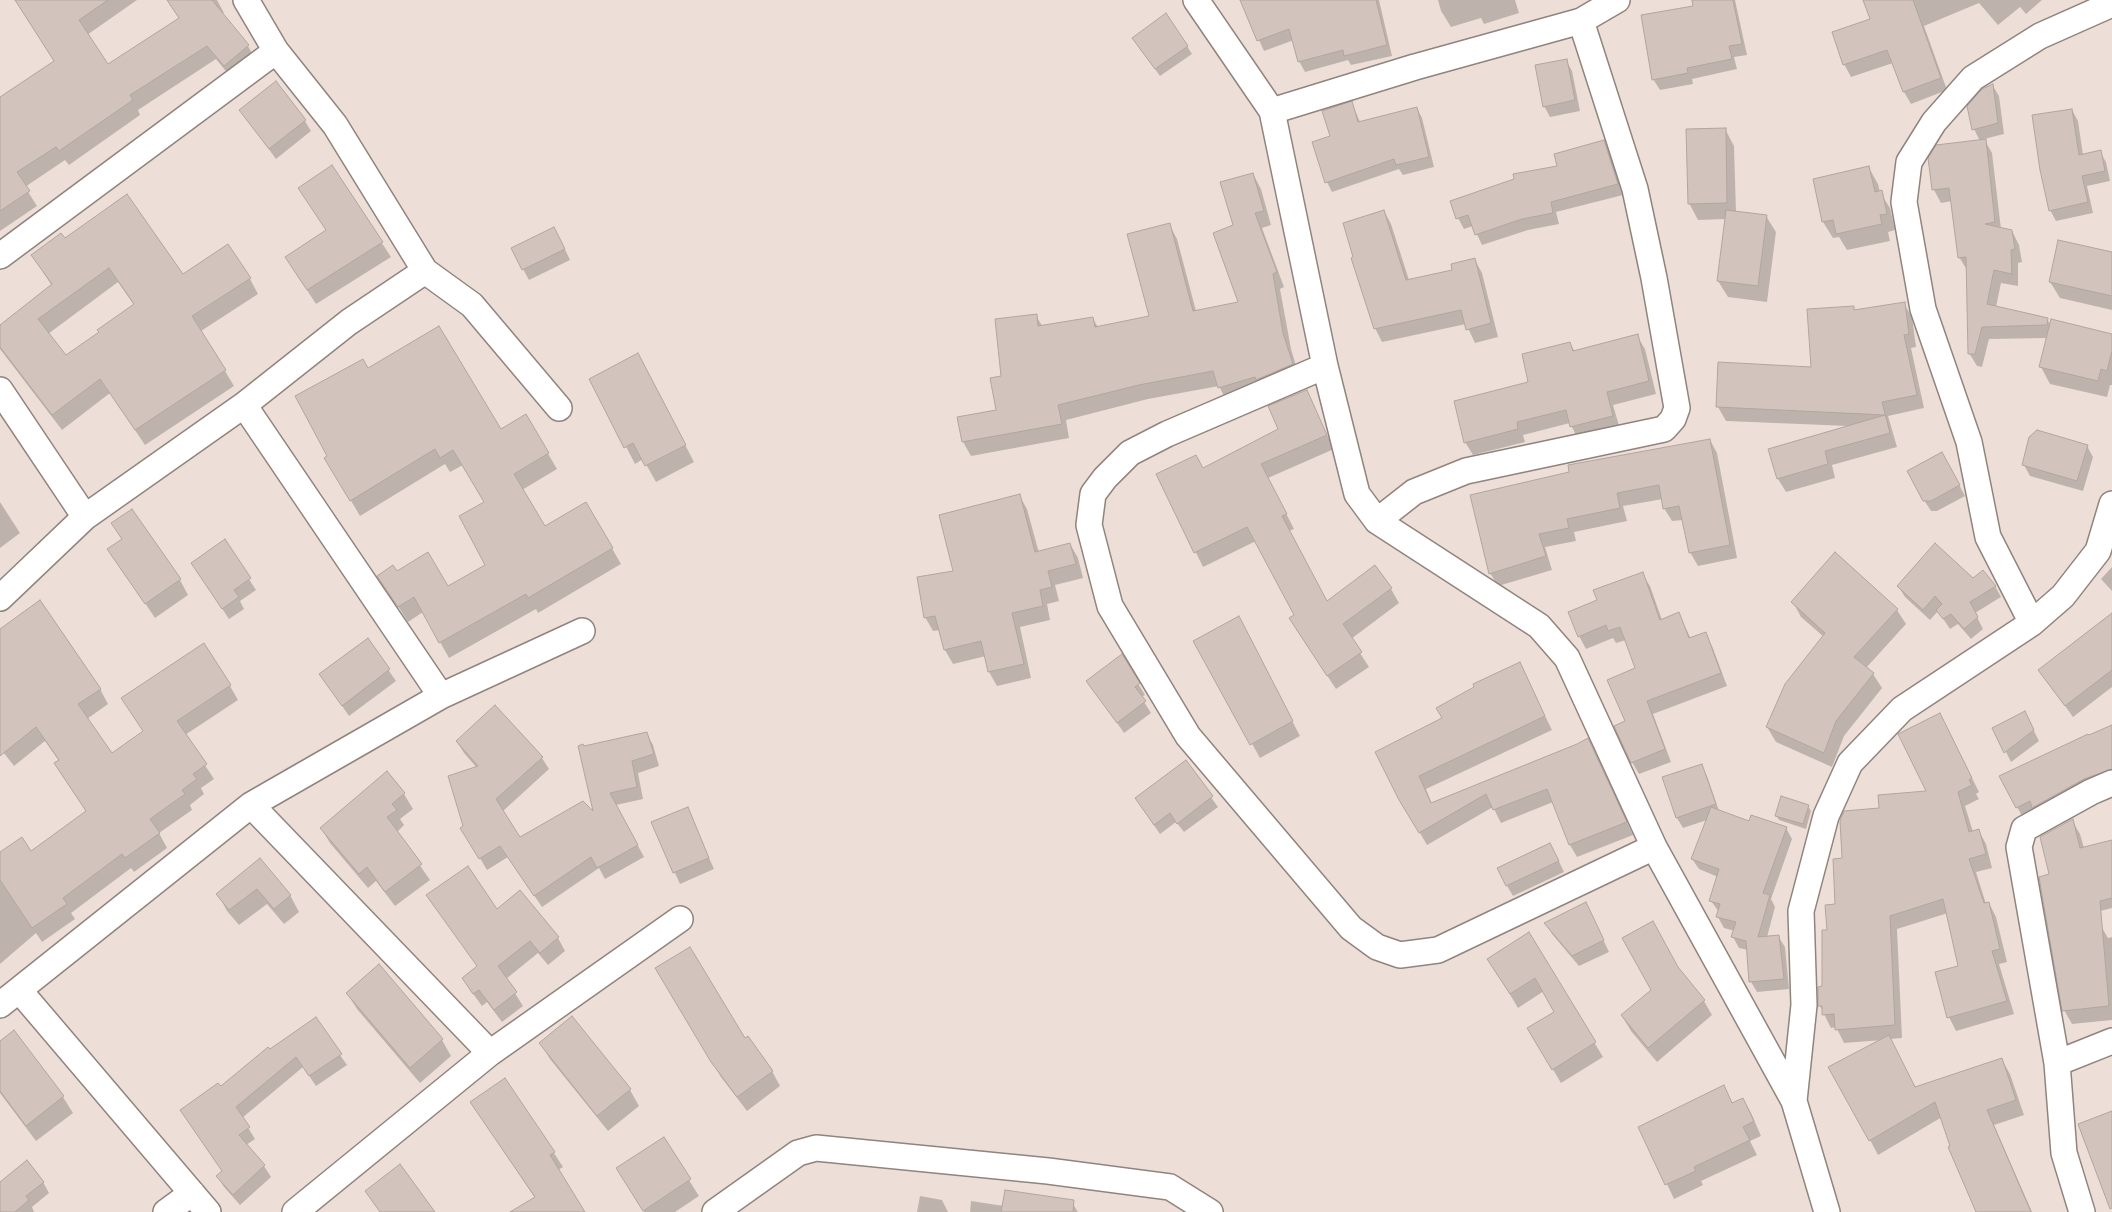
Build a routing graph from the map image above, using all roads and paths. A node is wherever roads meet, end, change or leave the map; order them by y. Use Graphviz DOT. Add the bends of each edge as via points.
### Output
graph roads {
  1 [pos="246,0"];
  2 [pos="1196,0"];
  3 [pos="1616,0"];
  4 [pos="2112,4"];
  5 [pos="1581,21"];
  6 [pos="276,51"];
  7 [pos="1272,111"];
  8 [pos="0,256"];
  9 [pos="425,271"];
  10 [pos="1325,366"];
  11 [pos="0,390"];
  12 [pos="244,405"];
  13 [pos="558,408"];
  14 [pos="2112,504"];
  15 [pos="85,517"];
  16 [pos="1377,521"];
  17 [pos="0,598"];
  18 [pos="2032,623"];
  19 [pos="582,631"];
  20 [pos="441,696"];
  21 [pos="2112,783"];
  22 [pos="251,805"];
  23 [pos="1654,847"];
  24 [pos="680,919"];
  25 [pos="9,998"];
  26 [pos="2112,1041"];
  27 [pos="490,1053"];
  28 [pos="2057,1063"];
  29 [pos="1794,1101"];
  30 [pos="200,1203"];
  31 [pos="166,1212"];
  32 [pos="295,1212"];
  33 [pos="716,1212"];
  34 [pos="1210,1212"];
  35 [pos="1827,1212"];
  36 [pos="2082,1212"];
  1 -- 6 [label="street"];
  2 -- 7 [label="street"];
  3 -- 5 [label="street"];
  4 -- 18 [label="street" via="2040,36 1973,78 1934,122 1909,162 1904,202 1923,308 1968,442 1988,537"];
  5 -- 7 [label="street"];
  5 -- 16 [label="street" via="1635,189 1677,408 1673,419 1664,429 1466,471 1414,492"];
  6 -- 8 [label="street"];
  6 -- 9 [label="street" via="335,126"];
  7 -- 10 [label="street"];
  9 -- 12 [label="street" via="349,322"];
  9 -- 13 [label="street" via="472,305"];
  10 -- 16 [label="street" via="1358,494"];
  10 -- 23 [label="street" via="1130,453 1093,494 1089,525 1110,606 1188,736 1351,928 1378,947 1400,955 1438,950"];
  11 -- 15 [label="street"];
  12 -- 15 [label="street"];
  12 -- 20 [label="street"];
  14 -- 18 [label="street" via="2098,551 2063,596"];
  15 -- 17 [label="street"];
  16 -- 23 [label="street" via="1539,626 1566,658"];
  18 -- 29 [label="street" via="1902,709 1850,763 1826,816 1801,911 1804,1005"];
  19 -- 20 [label="street"];
  20 -- 22 [label="street"];
  21 -- 28 [label="street" via="2024,829 2019,847"];
  22 -- 25 [label="street"];
  22 -- 27 [label="street"];
  23 -- 29 [label="street"];
  24 -- 27 [label="street"];
  25 -- 30 [label="street"];
  26 -- 28 [label="street"];
  27 -- 32 [label="street"];
  28 -- 36 [label="street" via="2064,1153"];
  29 -- 35 [label="street"];
  30 -- 31 [label="street"];
  33 -- 34 [label="street" via="798,1153 816,1148 1048,1171 1170,1187"];
}
